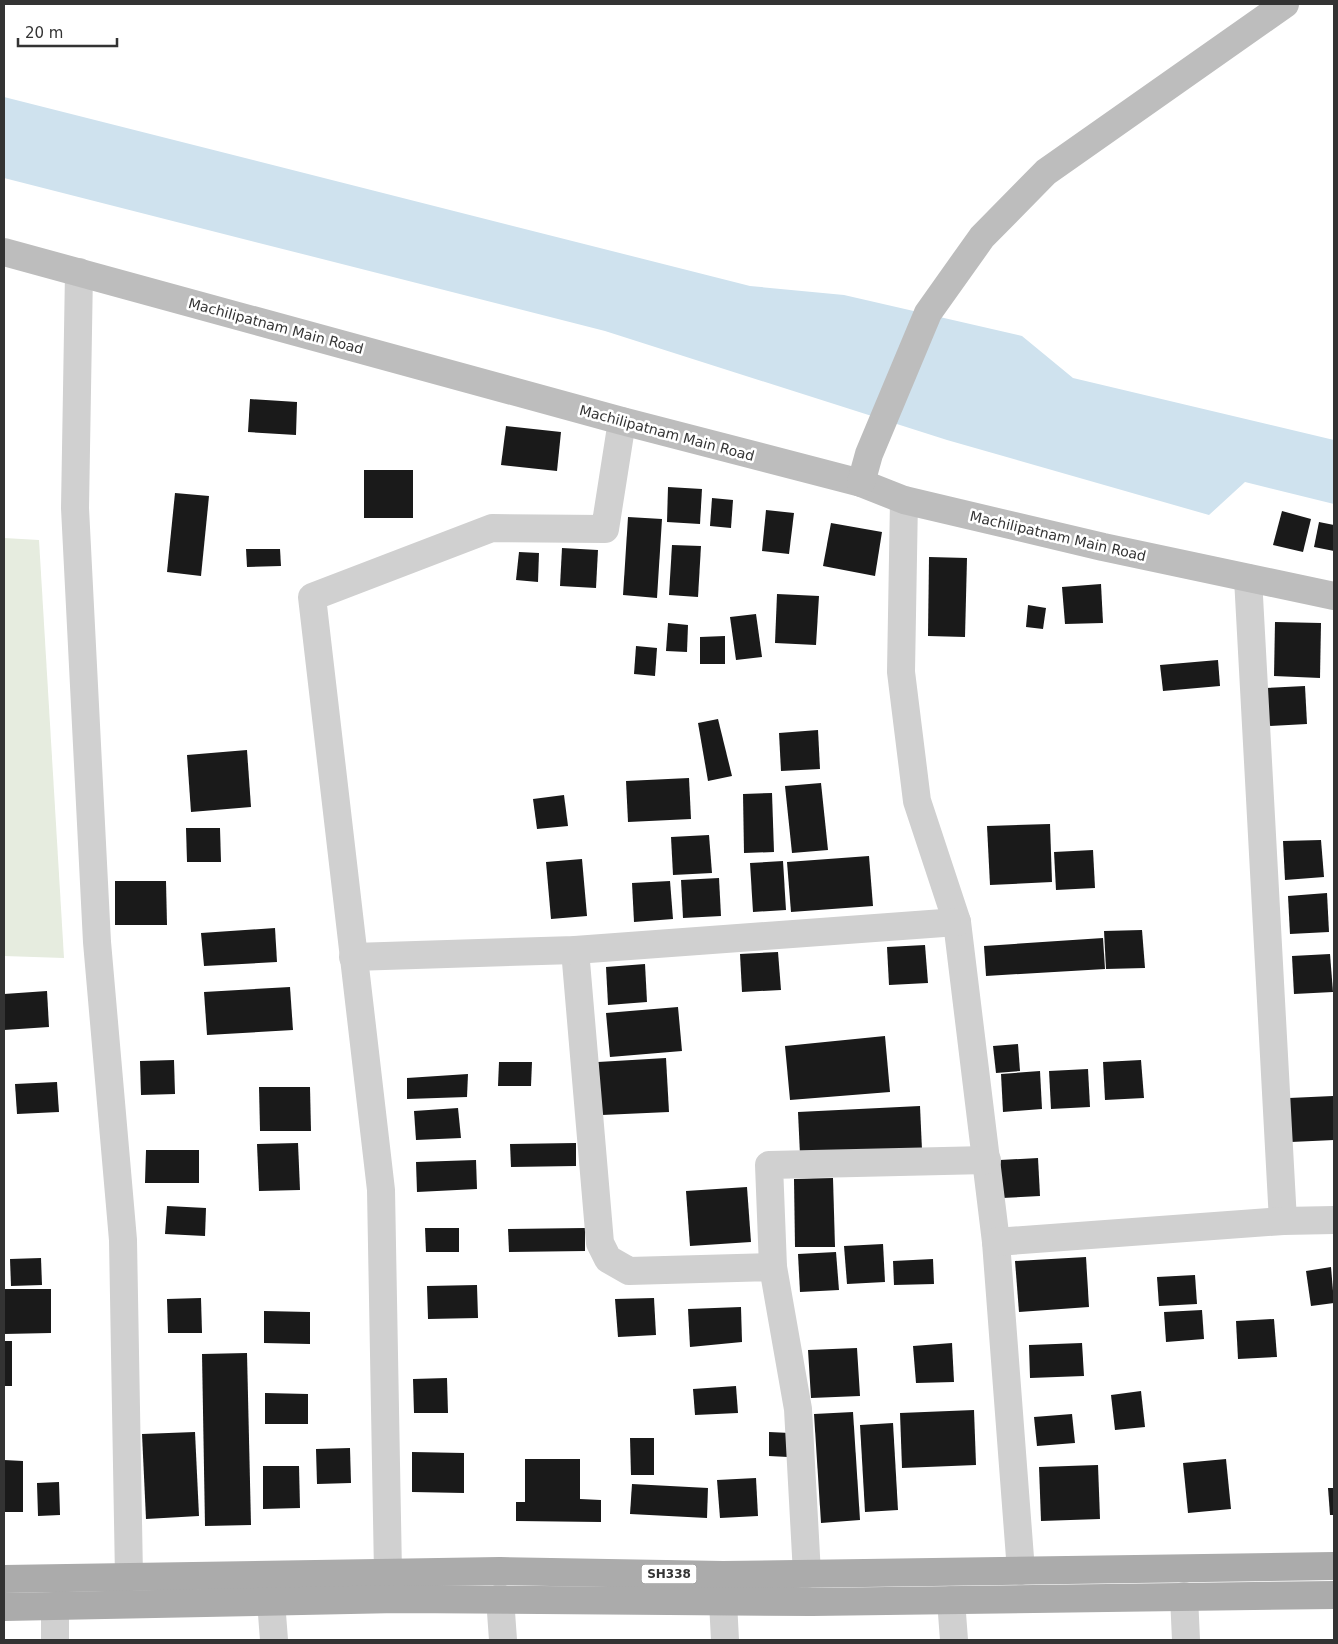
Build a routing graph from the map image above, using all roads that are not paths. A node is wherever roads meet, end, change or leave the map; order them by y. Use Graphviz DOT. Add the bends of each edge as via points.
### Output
graph roads {
  1 [pos="1285,4"];
  2 [pos="4,252"];
  3 [pos="79,272"];
  4 [pos="622,421"];
  5 [pos="861,483"];
  6 [pos="904,500"];
  7 [pos="1248,578"];
  8 [pos="1334,596"];
  9 [pos="957,922"];
  10 [pos="575,950"];
  11 [pos="354,957"];
  12 [pos="987,1160"];
  13 [pos="1334,1220"];
  14 [pos="1283,1222"];
  15 [pos="996,1242"];
  16 [pos="773,1267"];
  17 [pos="1334,1566"];
  18 [pos="1021,1571"];
  19 [pos="388,1572"];
  20 [pos="807,1574"];
  21 [pos="129,1577"];
  22 [pos="4,1579"];
  23 [pos="1334,1595"];
  24 [pos="1184,1596"];
  25 [pos="500,1598"];
  26 [pos="951,1600"];
  27 [pos="271,1601"];
  28 [pos="723,1602"];
  29 [pos="56,1606"];
  30 [pos="4,1607"];
  31 [pos="55,1640"];
  32 [pos="274,1640"];
  33 [pos="503,1640"];
  34 [pos="725,1640"];
  35 [pos="954,1640"];
  36 [pos="1186,1640"];
  1 -- 5 [label="main road" via="1046,172 982,237 928,313 869,454"];
  2 -- 3 [label="main road, Machilipatnam Main Road"];
  3 -- 4 [label="main road, Machilipatnam Main Road"];
  3 -- 21 [label="street" via="75,508 97,942 123,1240"];
  4 -- 5 [label="main road, Machilipatnam Main Road"];
  4 -- 11 [label="street" via="605,529 492,528 312,597"];
  5 -- 6 [label="main road, Machilipatnam Main Road"];
  6 -- 7 [label="main road, Machilipatnam Main Road"];
  6 -- 9 [label="street" via="903,692 917,801"];
  7 -- 8 [label="main road, Machilipatnam Main Road"];
  7 -- 14 [label="street"];
  9 -- 10 [label="street"];
  9 -- 12 [label="street"];
  10 -- 11 [label="street"];
  10 -- 16 [label="street" via="600,1243 608,1259 629,1271"];
  11 -- 19 [label="street" via="381,1190"];
  12 -- 15 [label="street"];
  12 -- 16 [label="street" via="769,1165"];
  13 -- 14 [label="street"];
  14 -- 15 [label="street"];
  15 -- 18 [label="street"];
  16 -- 20 [label="street" via="798,1409"];
  17 -- 18 [label="main road, SH338"];
  18 -- 20 [label="main road, SH338"];
  19 -- 20 [label="main road, SH338"];
  19 -- 21 [label="main road, SH338"];
  21 -- 22 [label="main road, SH338"];
  23 -- 24 [label="main road, SH338"];
  24 -- 26 [label="main road, SH338"];
  24 -- 36 [label="street"];
  25 -- 27 [label="main road, SH338"];
  25 -- 28 [label="main road, SH338"];
  25 -- 33 [label="street"];
  26 -- 28 [label="main road, SH338"];
  26 -- 35 [label="street"];
  27 -- 29 [label="main road, SH338"];
  27 -- 32 [label="street"];
  28 -- 34 [label="street"];
  29 -- 30 [label="main road, SH338"];
  29 -- 31 [label="street"];
}
